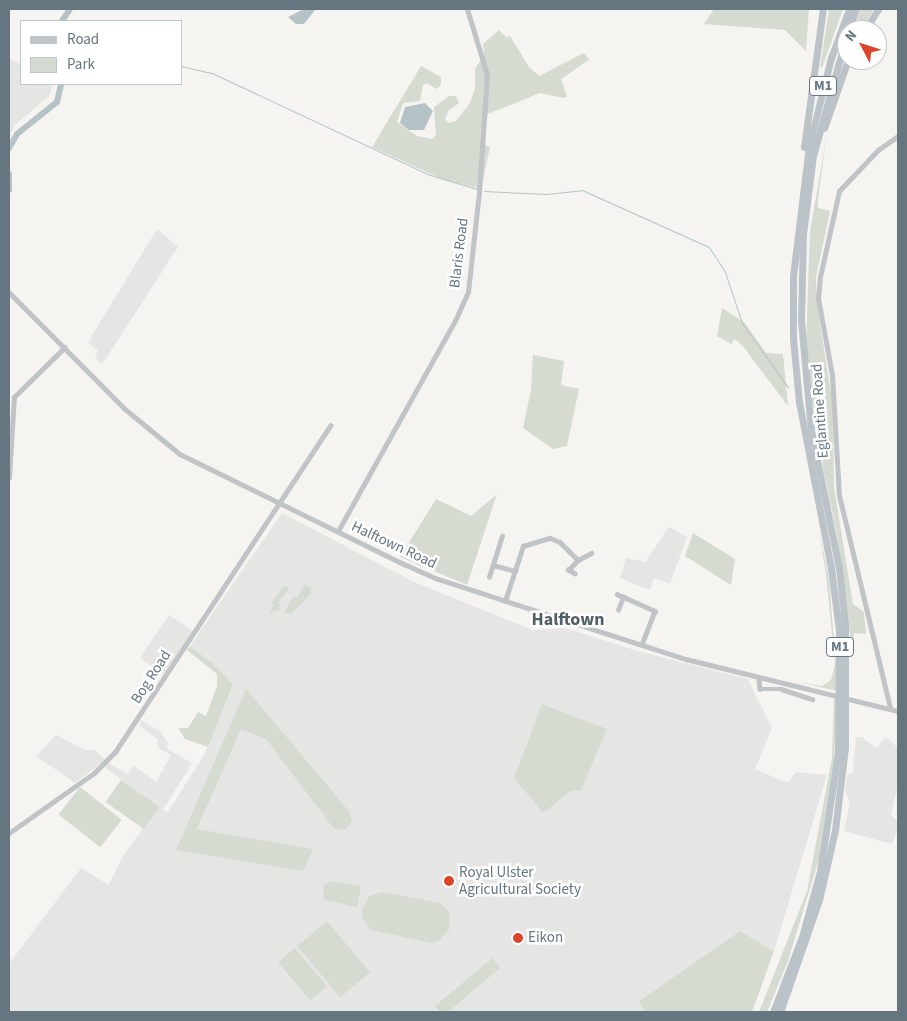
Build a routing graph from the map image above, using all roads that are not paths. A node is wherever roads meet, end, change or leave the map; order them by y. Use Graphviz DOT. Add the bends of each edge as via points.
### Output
graph roads {
  1 [pos="467,9"];
  2 [pos="823,9"];
  3 [pos="849,9"];
  4 [pos="878,9"];
  5 [pos="871,20"];
  6 [pos="837,67"];
  7 [pos="844,70"];
  8 [pos="898,136"];
  9 [pos="805,165"];
  10 [pos="810,176"];
  11 [pos="9,292"];
  12 [pos="64,347"];
  13 [pos="330,426"];
  14 [pos="9,478"];
  15 [pos="280,503"];
  16 [pos="338,531"];
  17 [pos="502,536"];
  18 [pos="591,553"];
  19 [pos="578,560"];
  20 [pos="493,565"];
  21 [pos="514,571"];
  22 [pos="575,574"];
  23 [pos="489,577"];
  24 [pos="617,594"];
  25 [pos="623,596"];
  26 [pos="505,601"];
  27 [pos="618,610"];
  28 [pos="642,645"];
  29 [pos="759,678"];
  30 [pos="812,699"];
  31 [pos="890,708"];
  32 [pos="898,711"];
  33 [pos="9,833"];
  34 [pos="773,1012"];
  35 [pos="780,1012"];
  1 -- 16 [label="street, Blaris Road" via="487,75 468,292"];
  2 -- 9 [label="highway" via="804,149"];
  3 -- 9 [label="highway, M1" via="821,94"];
  4 -- 5 [label="highway"];
  6 -- 10 [label="highway, M1"];
  7 -- 10 [label="highway"];
  8 -- 31 [label="street, Eglantine Road" via="878,150 839,191 818,298 834,390 839,496"];
  9 -- 34 [label="highway, M1" via="794,250 793,339 803,430 832,568 840,649 840,720 834,796 820,871 802,937"];
  10 -- 35 [label="highway, M1" via="802,249 802,346 812,438 839,568 847,689 840,798 829,858 805,946"];
  11 -- 12 [label="street, Halftown Road"];
  12 -- 14 [label="street" via="14,397"];
  12 -- 15 [label="street, Halftown Road" via="124,408 172,448"];
  13 -- 15 [label="street, Bog Road"];
  15 -- 16 [label="street, Halftown Road"];
  15 -- 33 [label="street, Bog Road" via="115,752 94,773"];
  16 -- 26 [label="street, Halftown Road" via="438,579"];
  17 -- 20 [label="street"];
  18 -- 19 [label="street"];
  19 -- 21 [label="street" via="560,542 546,538 523,546"];
  19 -- 22 [label="street" via="568,570"];
  20 -- 21 [label="street"];
  20 -- 23 [label="street"];
  21 -- 26 [label="street"];
  24 -- 25 [label="street"];
  25 -- 27 [label="street"];
  25 -- 28 [label="street" via="655,611"];
  26 -- 28 [label="street, Halftown Road"];
  28 -- 29 [label="street, Halftown Road"];
  29 -- 30 [label="street, Halftown Road" via="760,688 780,689"];
  29 -- 31 [label="street, Halftown Road"];
  31 -- 32 [label="street, Halftown Road"];
}
